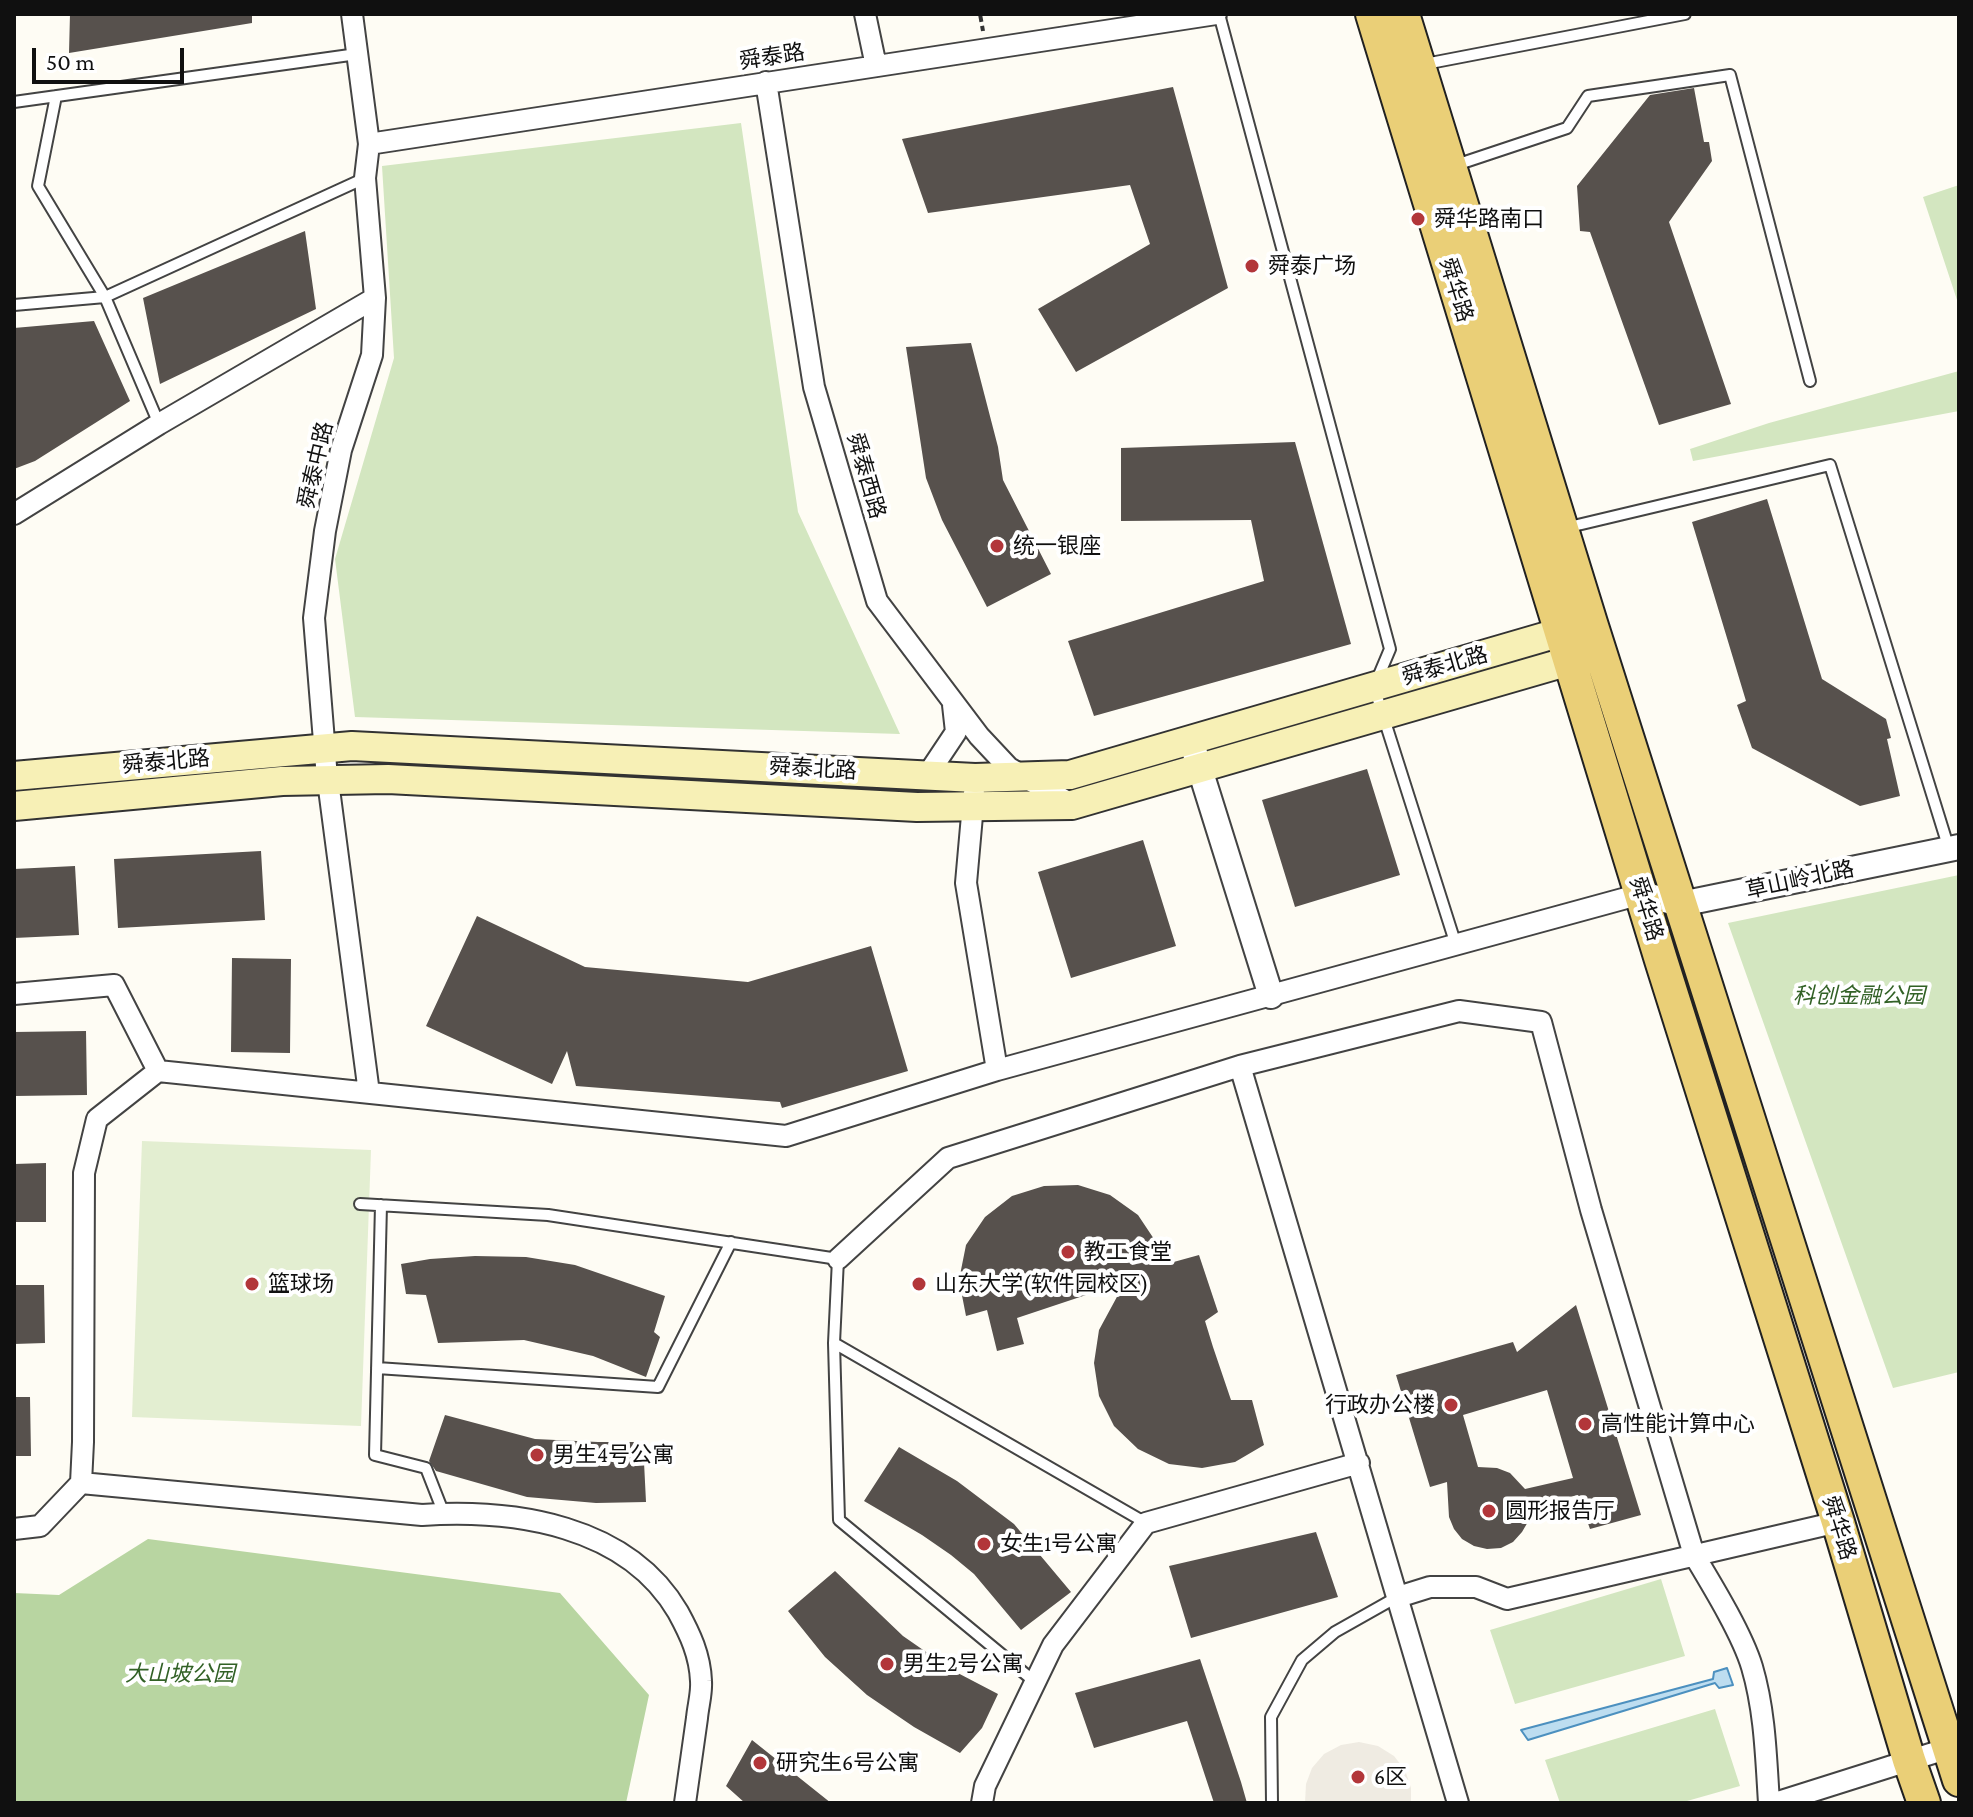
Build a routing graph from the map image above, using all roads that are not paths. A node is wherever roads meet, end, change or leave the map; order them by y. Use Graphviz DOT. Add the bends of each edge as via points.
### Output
graph roads {
  1 [pos="352,14"];
  2 [pos="865,14"];
  3 [pos="1217,14"];
  4 [pos="1372,14"];
  5 [pos="1403,14"];
  6 [pos="1685,14"];
  7 [pos="357,54"];
  8 [pos="1419,65"];
  9 [pos="876,66"];
  10 [pos="766,82"];
  11 [pos="56,96"];
  12 [pos="14,102"];
  13 [pos="369,144"];
  14 [pos="1451,167"];
  15 [pos="365,178"];
  16 [pos="105,297"];
  17 [pos="375,298"];
  18 [pos="14,305"];
  19 [pos="1810,381"];
  20 [pos="159,424"];
  21 [pos="14,514"];
  22 [pos="1563,529"];
  23 [pos="1581,642"];
  24 [pos="1374,687"];
  25 [pos="953,705"];
  26 [pos="1382,715"];
  27 [pos="1191,740"];
  28 [pos="326,764"];
  29 [pos="1199,768"];
  30 [pos="921,775"];
  31 [pos="14,776"];
  32 [pos="1022,777"];
  33 [pos="974,792"];
  34 [pos="1072,805"];
  35 [pos="14,806"];
  36 [pos="1954,848"];
  37 [pos="1641,894"];
  38 [pos="1681,904"];
  39 [pos="1456,945"];
  40 [pos="14,994"];
  41 [pos="1271,996"];
  42 [pos="1240,1066"];
  43 [pos="997,1070"];
  44 [pos="158,1071"];
  45 [pos="369,1093"];
  46 [pos="360,1204"];
  47 [pos="381,1205"];
  48 [pos="731,1242"];
  49 [pos="838,1259"];
  50 [pos="834,1343"];
  51 [pos="377,1368"];
  52 [pos="1359,1463"];
  53 [pos="81,1483"];
  54 [pos="444,1514"];
  55 [pos="1838,1522"];
  56 [pos="1146,1523"];
  57 [pos="14,1529"];
  58 [pos="1694,1555"];
  59 [pos="1398,1597"];
  60 [pos="1035,1682"];
  61 [pos="1949,1748"];
  62 [pos="1909,1760"];
  63 [pos="1959,1780"];
  64 [pos="685,1803"];
  65 [pos="982,1803"];
  66 [pos="1272,1803"];
  67 [pos="1458,1803"];
  68 [pos="1769,1803"];
  69 [pos="1775,1803"];
  70 [pos="1924,1803"];
  1 -- 7 [label="street"];
  2 -- 9 [label="street"];
  3 -- 9 [label="street, 舜泰路"];
  3 -- 24 [label="lane" via="1390,649"];
  4 -- 23 [label="main road, 舜华路"];
  5 -- 8 [label="main road, 舜华路"];
  6 -- 8 [label="lane"];
  7 -- 11 [label="lane"];
  7 -- 13 [label="street"];
  8 -- 14 [label="main road, 舜华路"];
  9 -- 10 [label="street, 舜泰路"];
  10 -- 13 [label="street, 舜泰路"];
  10 -- 25 [label="street, 舜泰西路" via="814,387 877,601"];
  11 -- 12 [label="lane"];
  11 -- 16 [label="lane" via="38,186"];
  13 -- 15 [label="street"];
  14 -- 19 [label="lane" via="1567,128 1588,96 1730,75"];
  14 -- 22 [label="main road, 舜华路"];
  15 -- 16 [label="lane"];
  15 -- 17 [label="street, 舜泰中路"];
  16 -- 18 [label="lane"];
  16 -- 20 [label="lane"];
  17 -- 20 [label="street"];
  17 -- 28 [label="street, 舜泰中路" via="372,355 341,450 314,618"];
  20 -- 21 [label="street"];
  22 -- 23 [label="main road, 舜华路"];
  22 -- 36 [label="lane" via="1830,465"];
  23 -- 24 [label="main road, 舜泰北路"];
  23 -- 26 [label="main road"];
  23 -- 37 [label="main road, 舜华路"];
  23 -- 38 [label="main road, 舜华路"];
  24 -- 26 [label="lane"];
  24 -- 27 [label="main road, 舜泰北路"];
  25 -- 30 [label="street" via="956,732 928,774"];
  25 -- 32 [label="street, 舜泰西路"];
  26 -- 29 [label="main road"];
  26 -- 39 [label="lane"];
  27 -- 29 [label="street"];
  27 -- 32 [label="main road, 舜泰北路" via="1070,775"];
  28 -- 30 [label="main road, 舜泰北路" via="352,746"];
  28 -- 31 [label="main road, 舜泰北路"];
  28 -- 33 [label="main road" via="388,779 917,807"];
  28 -- 35 [label="main road" via="282,781"];
  28 -- 45 [label="street, 舜泰中路"];
  29 -- 34 [label="main road"];
  29 -- 41 [label="street"];
  30 -- 33 [label="main road, 舜泰北路"];
  32 -- 33 [label="main road, 舜泰北路"];
  32 -- 34 [label="street, 舜泰西路"];
  33 -- 34 [label="main road"];
  33 -- 43 [label="street" via="966,883"];
  36 -- 38 [label="street, 草山岭北路"];
  37 -- 38 [label="street, 草山岭北路"];
  37 -- 39 [label="street"];
  37 -- 55 [label="main road, 舜华路"];
  38 -- 61 [label="main road, 舜华路"];
  39 -- 41 [label="street"];
  40 -- 44 [label="street" via="114,985"];
  41 -- 43 [label="street"];
  42 -- 49 [label="street" via="948,1158"];
  42 -- 52 [label="street"];
  42 -- 58 [label="street" via="1459,1011 1541,1022"];
  43 -- 45 [label="street" via="786,1136"];
  44 -- 45 [label="street"];
  44 -- 53 [label="street" via="97,1119 84,1173"];
  46 -- 47 [label="lane"];
  47 -- 48 [label="lane" via="548,1215"];
  47 -- 51 [label="lane"];
  48 -- 49 [label="lane"];
  48 -- 51 [label="lane" via="658,1387"];
  49 -- 50 [label="lane"];
  50 -- 56 [label="lane"];
  50 -- 60 [label="lane" via="839,1520"];
  51 -- 54 [label="lane" via="375,1455 426,1468"];
  52 -- 56 [label="street"];
  52 -- 59 [label="street"];
  53 -- 54 [label="street"];
  53 -- 57 [label="street" via="40,1526"];
  54 -- 64 [label="street" via="572,1529 621,1552 664,1589 694,1641 701,1683"];
  55 -- 58 [label="street"];
  55 -- 62 [label="main road, 舜华路"];
  56 -- 60 [label="street" via="1053,1645"];
  58 -- 59 [label="street" via="1507,1599 1476,1587 1430,1587"];
  58 -- 68 [label="street" via="1751,1663 1764,1720"];
  59 -- 66 [label="lane" via="1335,1632 1302,1660 1271,1717"];
  59 -- 67 [label="street"];
  60 -- 65 [label="street" via="985,1786"];
  61 -- 62 [label="street"];
  61 -- 63 [label="main road, 舜华路"];
  62 -- 69 [label="street"];
  62 -- 70 [label="main road, 舜华路"];
}
